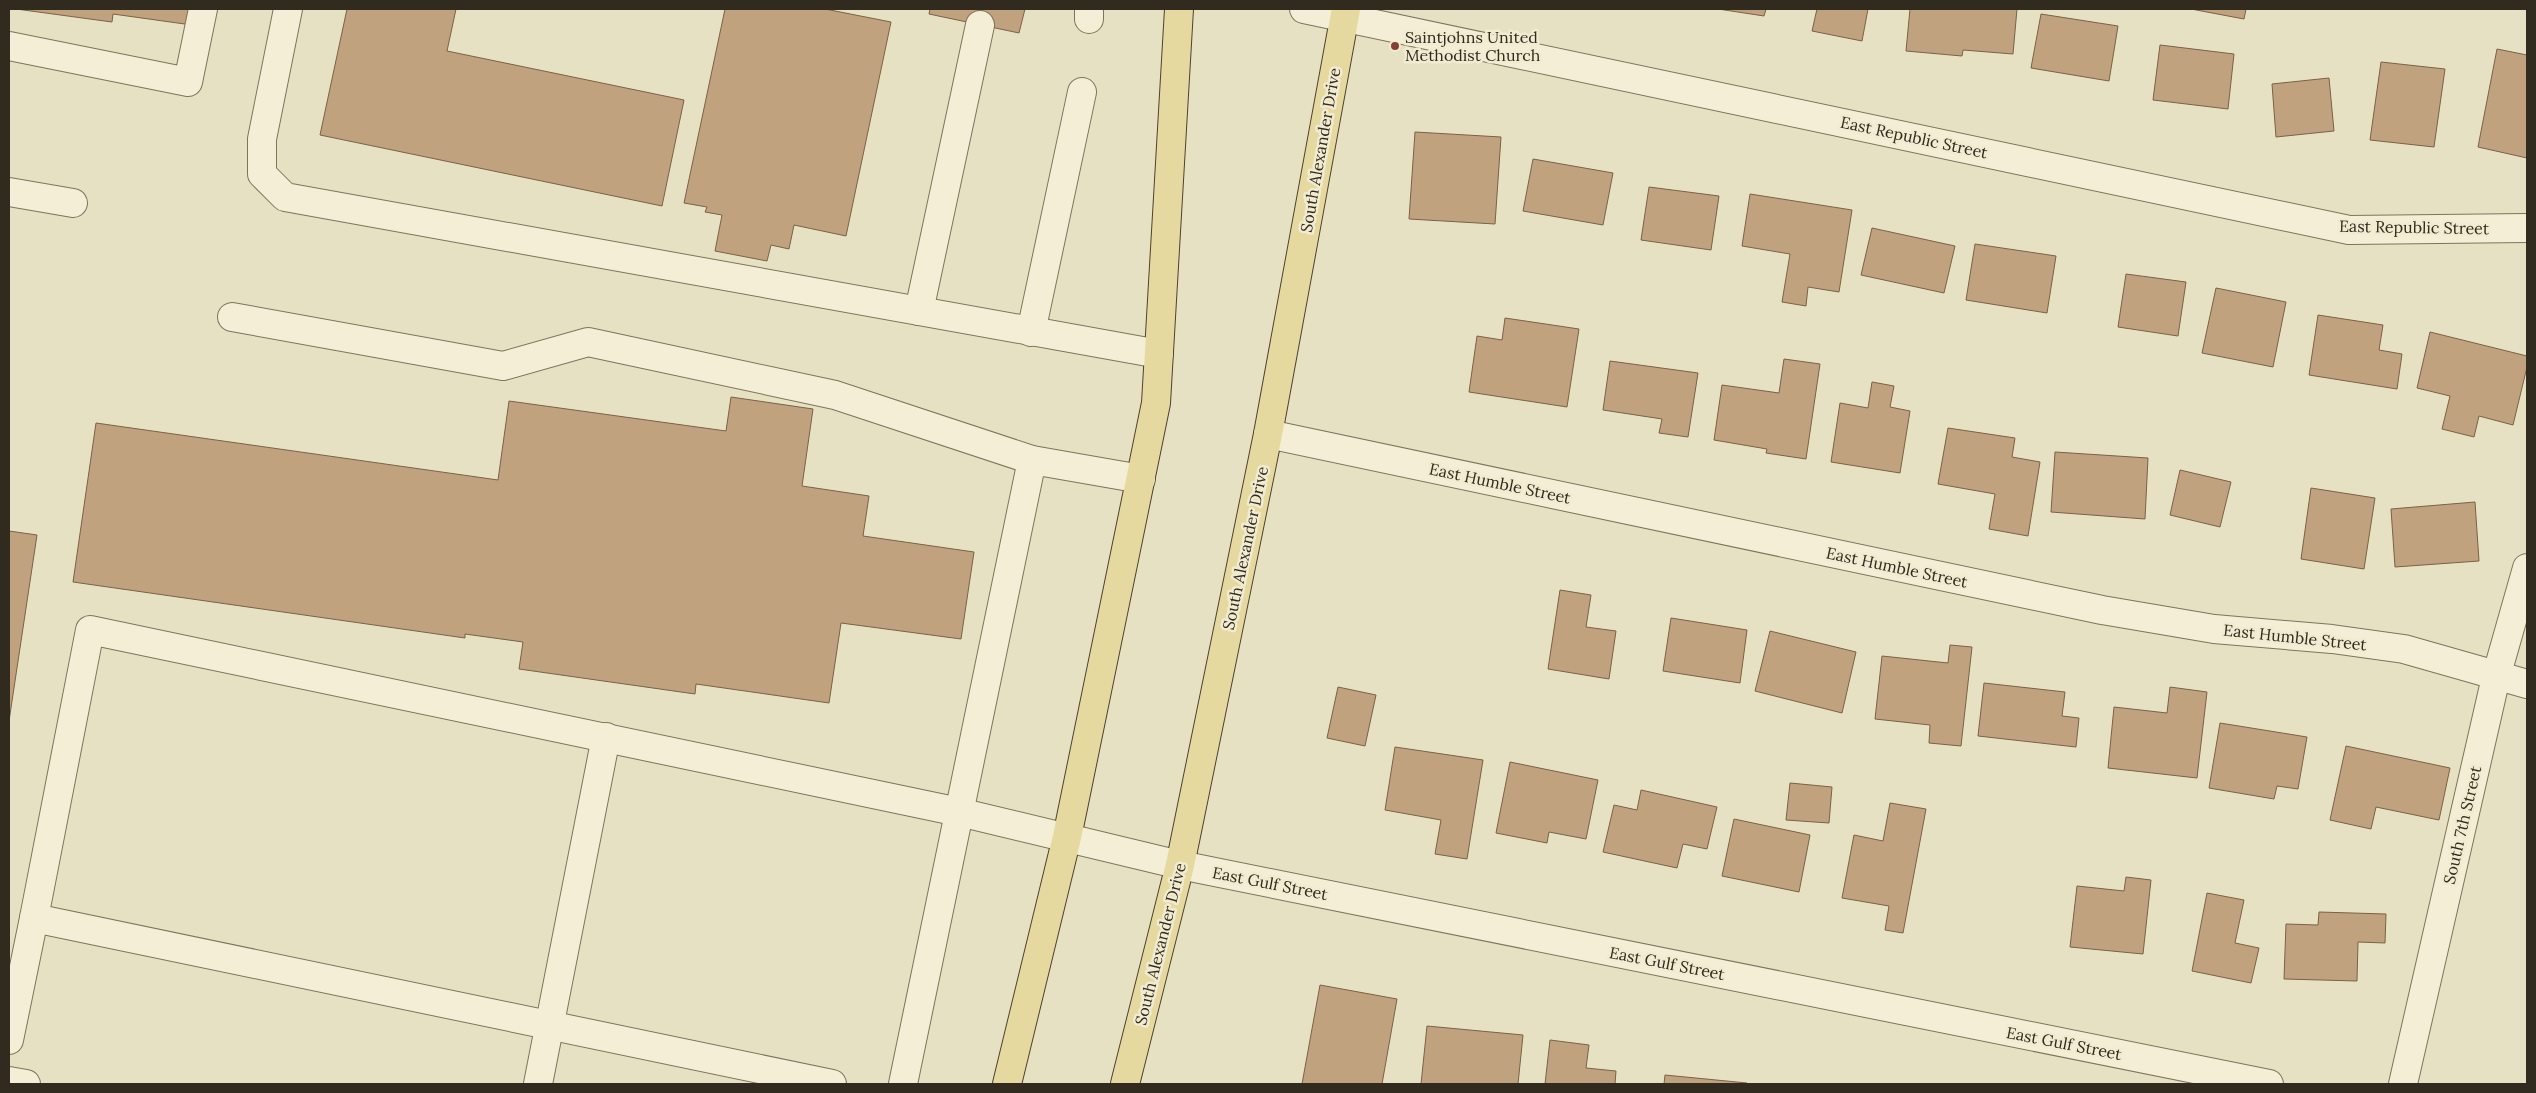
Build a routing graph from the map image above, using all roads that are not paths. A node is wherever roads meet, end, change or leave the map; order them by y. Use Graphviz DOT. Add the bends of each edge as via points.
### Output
graph roads {
  1 [pos="203,9"];
  2 [pos="288,9"];
  3 [pos="1179,9"];
  4 [pos="1304,9"];
  5 [pos="1345,13"];
  6 [pos="980,25"];
  7 [pos="9,46"];
  8 [pos="1082,92"];
  9 [pos="9,192"];
  10 [pos="73,203"];
  11 [pos="2527,228"];
  12 [pos="919,311"];
  13 [pos="232,317"];
  14 [pos="1031,332"];
  15 [pos="1159,354"];
  16 [pos="1268,434"];
  17 [pos="1032,460"];
  18 [pos="1141,479"];
  19 [pos="2527,568"];
  20 [pos="2496,677"];
  21 [pos="2527,684"];
  22 [pos="606,738"];
  23 [pos="959,812"];
  24 [pos="1066,837"];
  25 [pos="1180,865"];
  26 [pos="34,918"];
  27 [pos="549,1026"];
  28 [pos="9,1040"];
  29 [pos="9,1081"];
  30 [pos="26,1084"];
  31 [pos="538,1084"];
  32 [pos="832,1084"];
  33 [pos="903,1084"];
  34 [pos="1007,1084"];
  35 [pos="1125,1084"];
  36 [pos="2269,1084"];
  37 [pos="2403,1084"];
  1 -- 7 [label="street" via="188,82"];
  2 -- 12 [label="street" via="262,139 262,174 285,198"];
  3 -- 15 [label="main road"];
  4 -- 5 [label="street, East Republic Street"];
  5 -- 11 [label="street, East Republic Street" via="2348,230"];
  5 -- 16 [label="main road, South Alexander Drive"];
  6 -- 12 [label="street"];
  8 -- 14 [label="street"];
  9 -- 10 [label="street"];
  12 -- 14 [label="street"];
  13 -- 17 [label="street" via="504,366 588,342 834,395"];
  14 -- 15 [label="street"];
  15 -- 18 [label="main road" via="1156,403"];
  16 -- 20 [label="street, East Humble Street" via="2102,610 2214,628 2404,649"];
  16 -- 25 [label="main road, South Alexander Drive"];
  17 -- 18 [label="street"];
  17 -- 23 [label="street"];
  18 -- 24 [label="main road"];
  19 -- 20 [label="street, South 7th Street"];
  20 -- 21 [label="street, East Humble Street"];
  20 -- 37 [label="street, South 7th Street"];
  22 -- 23 [label="street, East Gulf Street"];
  22 -- 26 [label="street, East Gulf Street" via="90,630"];
  22 -- 27 [label="street"];
  23 -- 24 [label="street, East Gulf Street"];
  23 -- 33 [label="street"];
  24 -- 25 [label="street, East Gulf Street"];
  24 -- 34 [label="main road"];
  25 -- 35 [label="main road, South Alexander Drive"];
  25 -- 36 [label="street, East Gulf Street"];
  26 -- 27 [label="street"];
  26 -- 28 [label="street"];
  27 -- 31 [label="street"];
  27 -- 32 [label="street"];
  29 -- 30 [label="street"];
}
